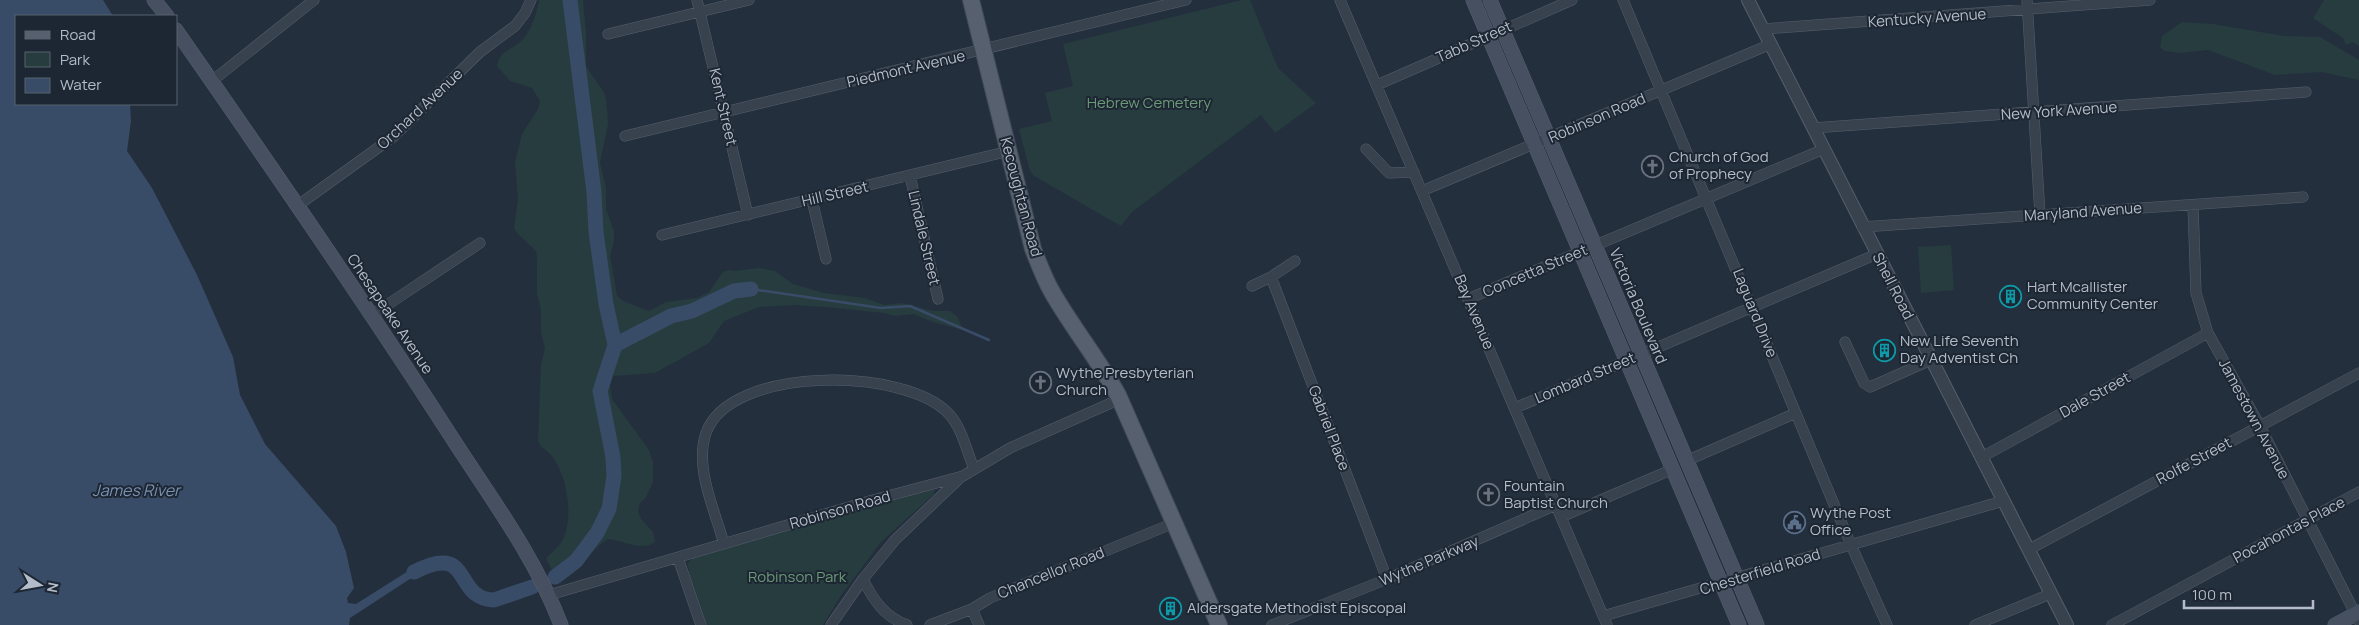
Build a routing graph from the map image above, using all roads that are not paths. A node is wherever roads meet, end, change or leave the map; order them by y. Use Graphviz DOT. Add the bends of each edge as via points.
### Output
graph roads {
  1 [pos="154,0"];
  2 [pos="314,0"];
  3 [pos="531,0"];
  4 [pos="697,0"];
  5 [pos="749,0"];
  6 [pos="971,0"];
  7 [pos="1186,0"];
  8 [pos="1340,0"];
  9 [pos="1473,0"];
  10 [pos="1490,0"];
  11 [pos="1572,0"];
  12 [pos="1623,0"];
  13 [pos="1748,0"];
  14 [pos="2150,0"];
  15 [pos="2027,5"];
  16 [pos="700,12"];
  17 [pos="166,15"];
  18 [pos="1763,29"];
  19 [pos="1502,30"];
  20 [pos="178,33"];
  21 [pos="608,34"];
  22 [pos="1488,36"];
  23 [pos="1771,44"];
  24 [pos="983,51"];
  25 [pos="212,81"];
  26 [pos="1377,85"];
  27 [pos="1660,90"];
  28 [pos="2306,92"];
  29 [pos="724,111"];
  30 [pos="2034,114"];
  31 [pos="1813,128"];
  32 [pos="625,136"];
  33 [pos="1549,138"];
  34 [pos="1535,145"];
  35 [pos="1366,149"];
  36 [pos="1824,149"];
  37 [pos="1008,151"];
  38 [pos="1414,172"];
  39 [pos="910,176"];
  40 [pos="1422,191"];
  41 [pos="2303,197"];
  42 [pos="812,200"];
  43 [pos="1708,200"];
  44 [pos="2193,205"];
  45 [pos="297,206"];
  46 [pos="748,215"];
  47 [pos="2040,215"];
  48 [pos="1862,226"];
  49 [pos="662,235"];
  50 [pos="480,243"];
  51 [pos="1595,247"];
  52 [pos="1580,252"];
  53 [pos="1877,254"];
  54 [pos="826,259"];
  55 [pos="1295,261"];
  56 [pos="1271,278"];
  57 [pos="1252,286"];
  58 [pos="938,299"];
  59 [pos="1468,299"];
  60 [pos="1753,308"];
  61 [pos="372,315"];
  62 [pos="2208,332"];
  63 [pos="1845,342"];
  64 [pos="1641,355"];
  65 [pos="1626,360"];
  66 [pos="1931,360"];
  67 [pos="2359,373"];
  68 [pos="1120,399"];
  69 [pos="1515,408"];
  70 [pos="1796,413"];
  71 [pos="2260,426"];
  72 [pos="1982,457"];
  73 [pos="1686,460"];
  74 [pos="974,469"];
  75 [pos="1673,469"];
  76 [pos="962,476"];
  77 [pos="2359,492"];
  78 [pos="2004,501"];
  79 [pos="1556,505"];
  80 [pos="1561,517"];
  81 [pos="2307,521"];
  82 [pos="1174,523"];
  83 [pos="724,544"];
  84 [pos="1851,545"];
  85 [pos="2028,550"];
  86 [pos="678,558"];
  87 [pos="1387,579"];
  88 [pos="1737,579"];
  89 [pos="863,580"];
  90 [pos="1722,584"];
  91 [pos="2050,594"];
  92 [pos="549,596"];
  93 [pos="972,609"];
  94 [pos="2358,616"];
  95 [pos="1605,621"];
  96 [pos="561,625"];
  97 [pos="701,625"];
  98 [pos="831,625"];
  99 [pos="907,625"];
  100 [pos="930,625"];
  101 [pos="979,625"];
  102 [pos="1219,625"];
  103 [pos="1272,625"];
  104 [pos="1739,625"];
  105 [pos="1757,625"];
  106 [pos="1887,625"];
  107 [pos="1975,625"];
  108 [pos="2067,625"];
  109 [pos="2112,625"];
  110 [pos="2334,625"];
  1 -- 17 [label="main road"];
  2 -- 25 [label="street"];
  3 -- 45 [label="street, Orchard Avenue" via="515,26 480,52 393,137"];
  4 -- 16 [label="street, Kent Street"];
  5 -- 16 [label="street"];
  6 -- 24 [label="main road, Kecoughtan Road"];
  7 -- 24 [label="street, Piedmont Avenue"];
  8 -- 26 [label="street, Bay Avenue"];
  9 -- 22 [label="main road"];
  10 -- 19 [label="main road, Victoria Boulevard"];
  11 -- 19 [label="street, Tabb Street"];
  12 -- 27 [label="street, Laguard Drive"];
  13 -- 18 [label="street, Shell Road"];
  14 -- 15 [label="street, Kentucky Avenue"];
  15 -- 18 [label="street, Kentucky Avenue"];
  15 -- 30 [label="street"];
  16 -- 21 [label="street"];
  16 -- 29 [label="street, Kent Street"];
  18 -- 23 [label="street, Shell Road"];
  19 -- 22 [label="street, Tabb Street"];
  19 -- 33 [label="main road, Victoria Boulevard"];
  20 -- 25 [label="main road, Chesapeake Avenue"];
  22 -- 26 [label="street, Tabb Street"];
  22 -- 34 [label="main road"];
  23 -- 27 [label="street, Robinson Road"];
  23 -- 31 [label="street, Shell Road"];
  24 -- 29 [label="street, Piedmont Avenue"];
  24 -- 37 [label="main road, Kecoughtan Road"];
  25 -- 45 [label="main road, Chesapeake Avenue"];
  26 -- 38 [label="street, Bay Avenue"];
  27 -- 33 [label="street, Robinson Road"];
  27 -- 43 [label="street, Laguard Drive"];
  28 -- 30 [label="street, New York Avenue"];
  29 -- 32 [label="street, Piedmont Avenue"];
  29 -- 46 [label="street, Kent Street"];
  30 -- 31 [label="street, New York Avenue"];
  30 -- 47 [label="street"];
  31 -- 36 [label="street, Shell Road"];
  33 -- 34 [label="street, Robinson Road"];
  33 -- 51 [label="main road, Victoria Boulevard"];
  34 -- 40 [label="street, Robinson Road"];
  34 -- 52 [label="main road"];
  35 -- 38 [label="street" via="1389,173"];
  36 -- 43 [label="street, Concetta Street"];
  36 -- 48 [label="street, Shell Road"];
  37 -- 39 [label="street, Hill Street"];
  37 -- 68 [label="main road, Kecoughtan Road" via="1042,272"];
  38 -- 40 [label="street, Bay Avenue"];
  39 -- 42 [label="street, Hill Street"];
  39 -- 58 [label="street, Lindale Street"];
  40 -- 59 [label="street, Bay Avenue"];
  41 -- 44 [label="street, Maryland Avenue"];
  42 -- 46 [label="street, Hill Street"];
  42 -- 54 [label="street"];
  43 -- 51 [label="street, Concetta Street"];
  43 -- 60 [label="street, Laguard Drive"];
  44 -- 47 [label="street, Maryland Avenue"];
  44 -- 62 [label="street, Jamestown Avenue" via="2196,293"];
  45 -- 61 [label="main road, Chesapeake Avenue"];
  46 -- 49 [label="street, Hill Street"];
  47 -- 48 [label="street, Maryland Avenue"];
  48 -- 53 [label="street, Shell Road"];
  50 -- 61 [label="street"];
  51 -- 52 [label="street, Concetta Street"];
  51 -- 64 [label="main road, Victoria Boulevard"];
  52 -- 59 [label="street, Concetta Street"];
  52 -- 65 [label="main road"];
  53 -- 60 [label="street, Lombard Street"];
  53 -- 66 [label="street, Shell Road"];
  55 -- 56 [label="street"];
  56 -- 57 [label="street"];
  56 -- 87 [label="street, Gabriel Place"];
  59 -- 69 [label="street, Bay Avenue"];
  60 -- 64 [label="street, Lombard Street"];
  60 -- 70 [label="street, Laguard Drive"];
  61 -- 92 [label="main road, Chesapeake Avenue" via="504,517"];
  62 -- 71 [label="street, Jamestown Avenue"];
  62 -- 72 [label="street, Dale Street"];
  63 -- 66 [label="street" via="1864,383 1870,388"];
  64 -- 65 [label="street, Lombard Street"];
  64 -- 73 [label="main road, Victoria Boulevard"];
  65 -- 69 [label="street, Lombard Street"];
  65 -- 75 [label="main road"];
  66 -- 72 [label="street, Shell Road"];
  67 -- 71 [label="street, Rolfe Street"];
  68 -- 74 [label="street, Robinson Road" via="1010,448"];
  68 -- 82 [label="main road, Kecoughtan Road"];
  69 -- 79 [label="street, Bay Avenue"];
  70 -- 73 [label="street"];
  70 -- 84 [label="street, Laguard Drive"];
  71 -- 81 [label="street, Jamestown Avenue"];
  71 -- 85 [label="street, Rolfe Street"];
  72 -- 78 [label="street, Shell Road"];
  73 -- 88 [label="main road, Victoria Boulevard"];
  74 -- 76 [label="street, Robinson Road"];
  74 -- 83 [label="street" via="949,414 929,399 907,391 883,385 824,380 754,392 734,401 716,415 706,433 704,473"];
  75 -- 80 [label="street"];
  75 -- 90 [label="main road"];
  76 -- 83 [label="street, Robinson Road"];
  76 -- 89 [label="street" via="894,540"];
  77 -- 81 [label="street, Pocahontas Place"];
  78 -- 84 [label="street, Chesterfield Road"];
  78 -- 85 [label="street, Shell Road"];
  79 -- 80 [label="street, Bay Avenue"];
  79 -- 87 [label="street, Wythe Parkway"];
  80 -- 95 [label="street, Bay Avenue"];
  81 -- 94 [label="street, Jamestown Avenue"];
  81 -- 109 [label="street, Pocahontas Place"];
  82 -- 93 [label="street, Chancellor Road" via="990,598"];
  82 -- 102 [label="main road, Kecoughtan Road"];
  83 -- 86 [label="street, Robinson Road"];
  84 -- 88 [label="street, Chesterfield Road"];
  84 -- 106 [label="street, Laguard Drive"];
  85 -- 91 [label="street, Shell Road"];
  86 -- 92 [label="street, Robinson Road"];
  86 -- 97 [label="street"];
  87 -- 103 [label="street, Wythe Parkway"];
  88 -- 90 [label="street, Chesterfield Road"];
  88 -- 105 [label="main road, Victoria Boulevard"];
  89 -- 98 [label="street"];
  89 -- 99 [label="street" via="885,613"];
  90 -- 95 [label="street, Chesterfield Road"];
  90 -- 104 [label="main road"];
  91 -- 107 [label="street"];
  91 -- 108 [label="street, Shell Road"];
  92 -- 96 [label="main road, Chesapeake Avenue"];
  93 -- 100 [label="street, Chancellor Road"];
  93 -- 101 [label="street"];
  94 -- 110 [label="main road"];
}
